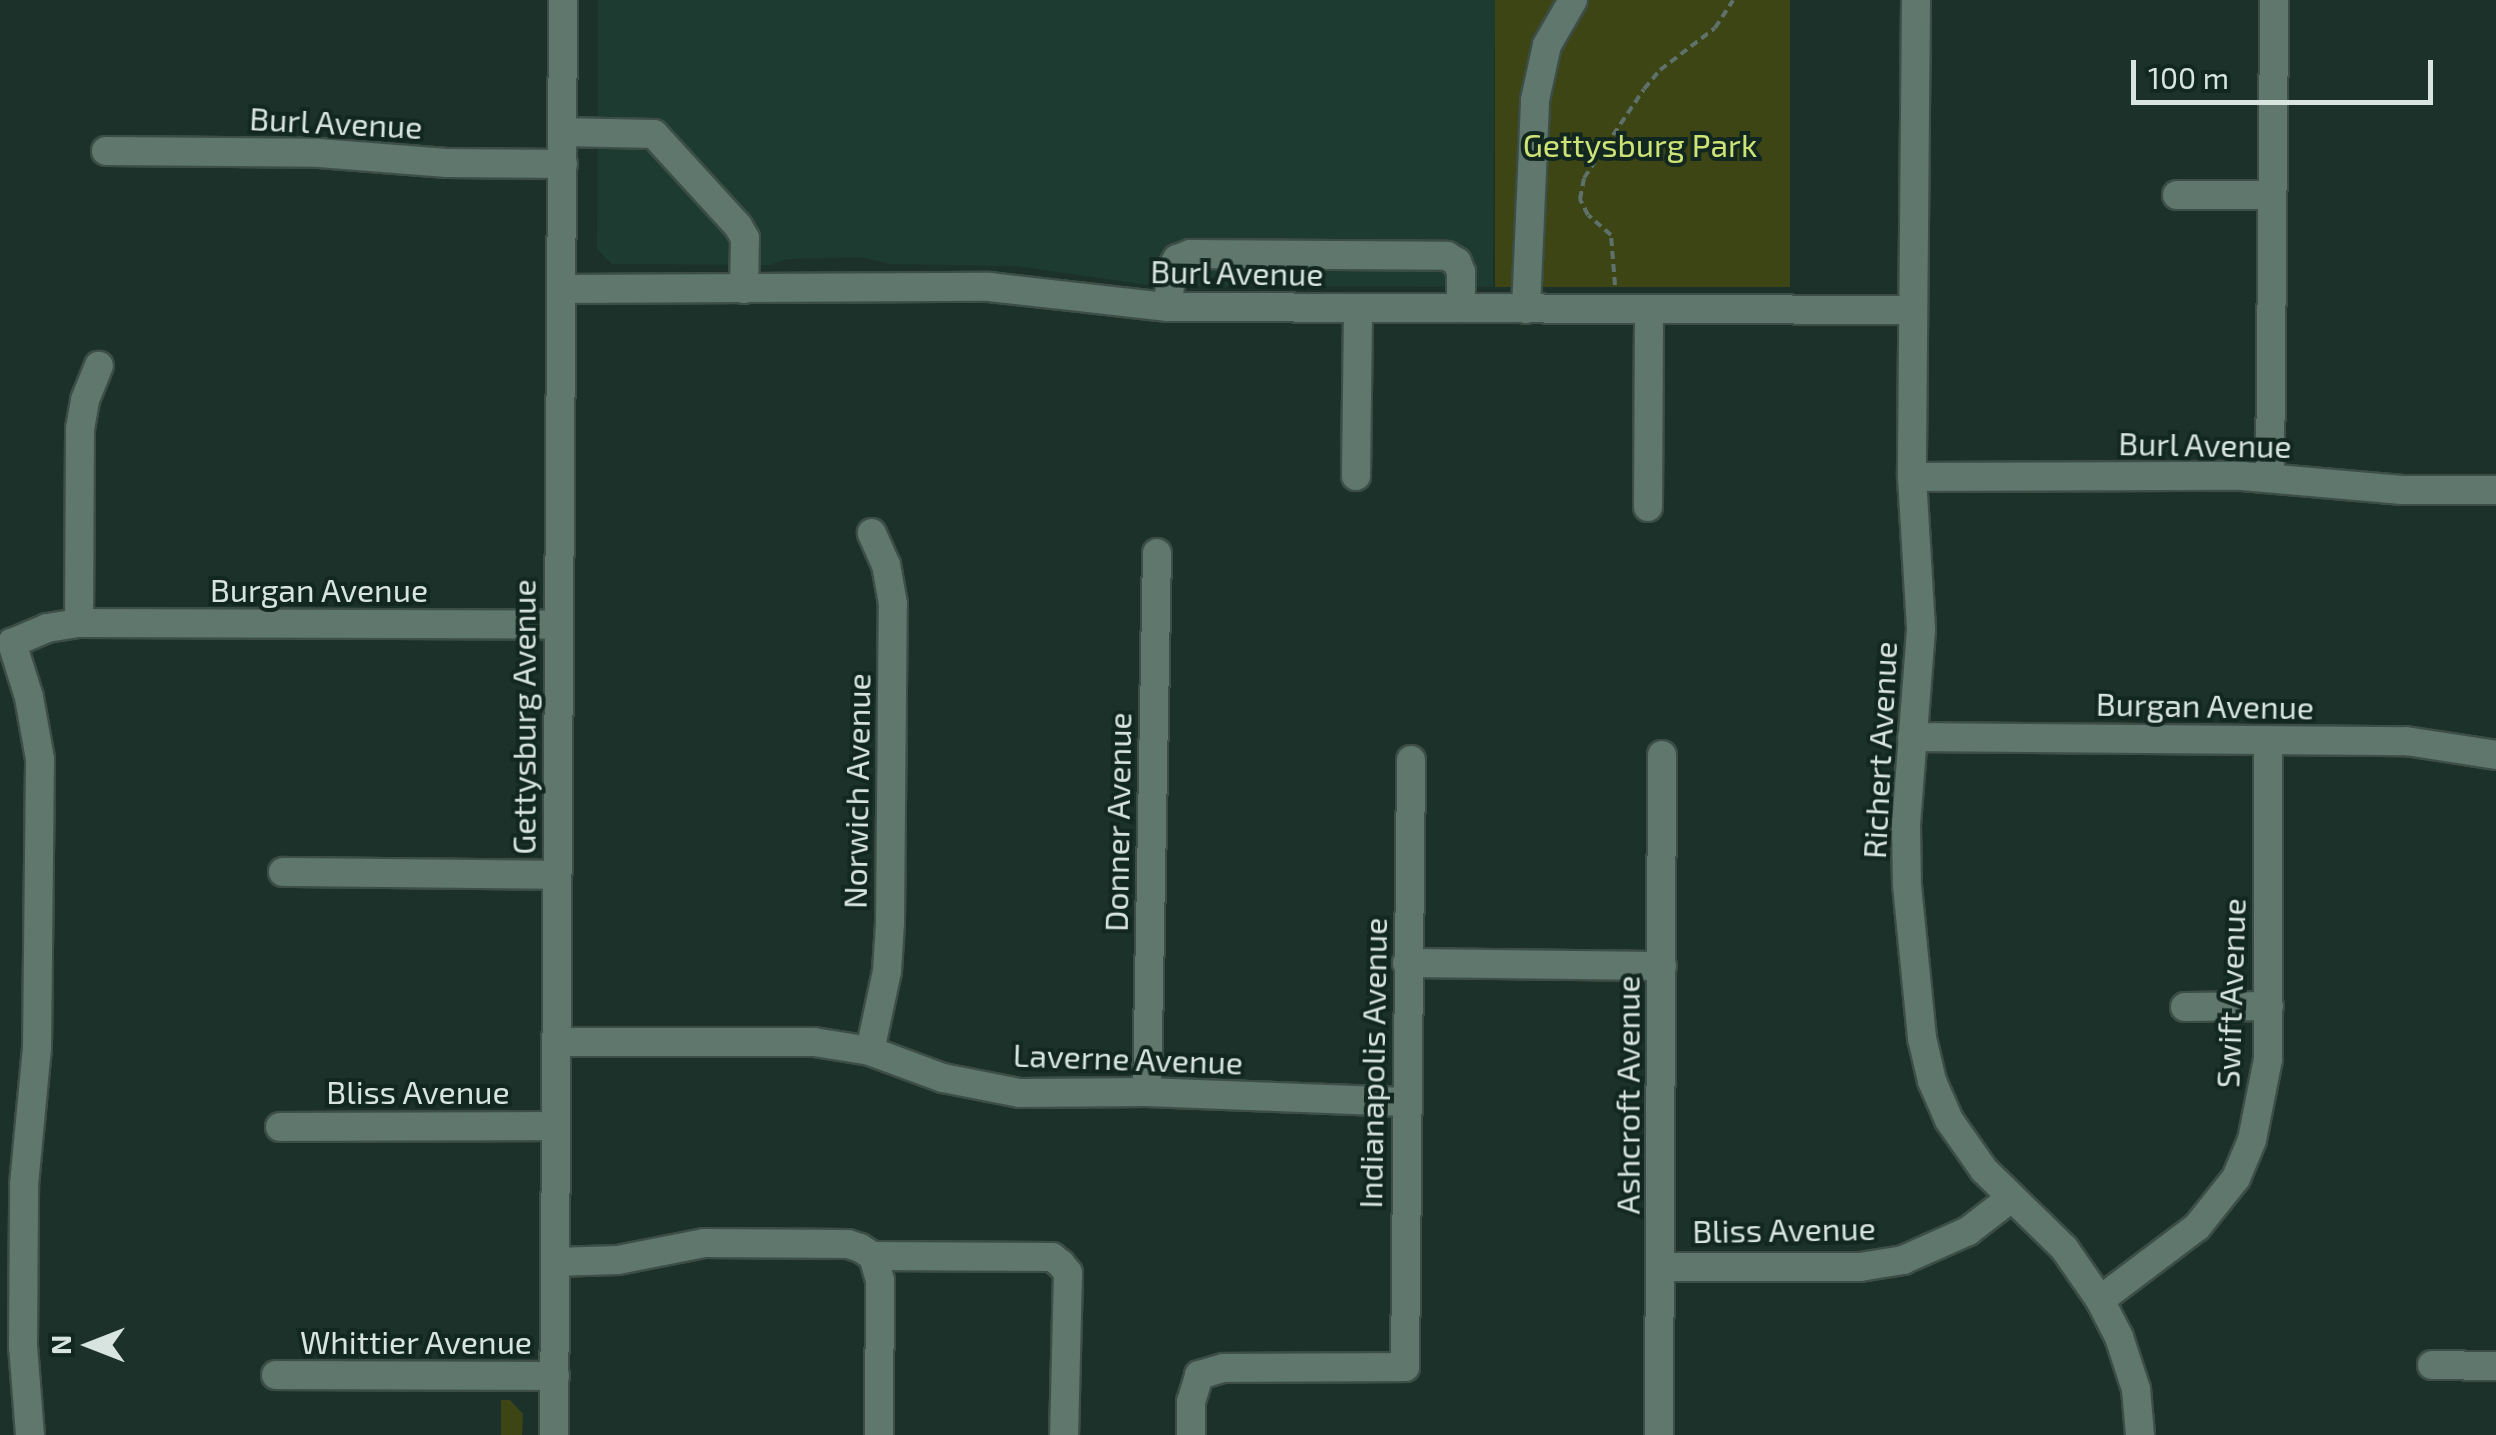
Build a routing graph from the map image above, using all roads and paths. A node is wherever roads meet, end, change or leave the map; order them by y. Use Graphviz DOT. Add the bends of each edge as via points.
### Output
graph roads {
  1 [pos="563,0"];
  2 [pos="1573,0"];
  3 [pos="1733,0"];
  4 [pos="1916,0"];
  5 [pos="2274,0"];
  6 [pos="562,132"];
  7 [pos="1534,136"];
  8 [pos="1602,151"];
  9 [pos="106,152"];
  10 [pos="563,164"];
  11 [pos="2177,195"];
  12 [pos="2272,195"];
  13 [pos="561,288"];
  14 [pos="744,288"];
  15 [pos="1168,307"];
  16 [pos="1358,308"];
  17 [pos="1460,308"];
  18 [pos="1526,309"];
  19 [pos="1616,310"];
  20 [pos="1649,310"];
  21 [pos="1913,310"];
  22 [pos="99,366"];
  23 [pos="1356,476"];
  24 [pos="1912,478"];
  25 [pos="2270,478"];
  26 [pos="2496,490"];
  27 [pos="1648,507"];
  28 [pos="872,534"];
  29 [pos="1157,553"];
  30 [pos="79,624"];
  31 [pos="559,625"];
  32 [pos="1912,737"];
  33 [pos="2268,741"];
  34 [pos="1662,755"];
  35 [pos="2496,756"];
  36 [pos="1411,760"];
  37 [pos="283,872"];
  38 [pos="557,875"];
  39 [pos="1406,964"];
  40 [pos="1662,966"];
  41 [pos="2269,1006"];
  42 [pos="2185,1007"];
  43 [pos="556,1042"];
  44 [pos="870,1051"];
  45 [pos="1147,1092"];
  46 [pos="1405,1102"];
  47 [pos="555,1126"];
  48 [pos="280,1127"];
  49 [pos="2011,1198"];
  50 [pos="873,1256"];
  51 [pos="555,1262"];
  52 [pos="1661,1267"];
  53 [pos="2100,1300"];
  54 [pos="2432,1365"];
  55 [pos="2496,1366"];
  56 [pos="276,1375"];
  57 [pos="555,1376"];
  58 [pos="30,1435"];
  59 [pos="554,1435"];
  60 [pos="879,1435"];
  61 [pos="1064,1435"];
  62 [pos="1191,1435"];
  63 [pos="1659,1435"];
  64 [pos="2140,1435"];
  1 -- 6 [label="street, Gettysburg Avenue"];
  2 -- 7 [label="street" via="1547,45"];
  3 -- 8 [label="path" via="1715,28 1660,70"];
  4 -- 21 [label="street, Richert Avenue"];
  5 -- 12 [label="street"];
  6 -- 10 [label="street, Gettysburg Avenue"];
  6 -- 14 [label="street" via="654,134 738,226 745,238"];
  7 -- 8 [label="path"];
  7 -- 18 [label="street"];
  8 -- 19 [label="path" via="1584,178 1580,199 1611,235"];
  9 -- 10 [label="street, Burl Avenue"];
  10 -- 13 [label="street, Gettysburg Avenue"];
  11 -- 12 [label="street"];
  12 -- 25 [label="street"];
  13 -- 14 [label="street, Burl Avenue"];
  13 -- 31 [label="street, Gettysburg Avenue"];
  14 -- 15 [label="street, Burl Avenue" via="989,288"];
  15 -- 16 [label="street, Burl Avenue"];
  15 -- 17 [label="street" via="1177,258 1228,254 1447,256 1461,272"];
  16 -- 17 [label="street, Burl Avenue"];
  16 -- 23 [label="street"];
  17 -- 18 [label="street, Burl Avenue"];
  18 -- 19 [label="street, Burl Avenue"];
  19 -- 20 [label="street, Burl Avenue"];
  20 -- 21 [label="street, Burl Avenue"];
  20 -- 27 [label="street"];
  21 -- 24 [label="street, Richert Avenue"];
  22 -- 30 [label="street" via="80,429"];
  24 -- 25 [label="street, Burl Avenue"];
  24 -- 32 [label="street, Richert Avenue" via="1922,630"];
  25 -- 26 [label="street, Burl Avenue"];
  28 -- 44 [label="street, Norwich Avenue" via="886,565 892,624 890,922"];
  29 -- 45 [label="street, Donner Avenue"];
  30 -- 31 [label="street, Burgan Avenue"];
  30 -- 58 [label="street, Burgan Avenue" via="12,643 40,759 37,1048 24,1185"];
  31 -- 38 [label="street, Gettysburg Avenue"];
  32 -- 33 [label="street, Burgan Avenue"];
  32 -- 49 [label="street, Richert Avenue" via="1907,885 1922,1038 1949,1120"];
  33 -- 35 [label="street, Burgan Avenue" via="2406,741"];
  33 -- 41 [label="street, Swift Avenue"];
  34 -- 40 [label="street, Ashcroft Avenue"];
  36 -- 39 [label="street, Indianapolis Avenue"];
  37 -- 38 [label="street"];
  38 -- 43 [label="street, Gettysburg Avenue"];
  39 -- 40 [label="street"];
  39 -- 46 [label="street, Indianapolis Avenue"];
  40 -- 52 [label="street, Ashcroft Avenue"];
  41 -- 42 [label="street"];
  41 -- 53 [label="street, Swift Avenue" via="2263,1100 2236,1178 2196,1227"];
  43 -- 44 [label="street, Laverne Avenue" via="814,1042"];
  43 -- 47 [label="street, Gettysburg Avenue"];
  44 -- 45 [label="street, Laverne Avenue" via="943,1078 1020,1093"];
  45 -- 46 [label="street, Laverne Avenue"];
  46 -- 62 [label="street, Indianapolis Avenue" via="1404,1367 1223,1368 1199,1375"];
  47 -- 48 [label="street, Bliss Avenue"];
  47 -- 51 [label="street, Gettysburg Avenue"];
  49 -- 52 [label="street, Bliss Avenue" via="1968,1232 1903,1260 1860,1267"];
  49 -- 53 [label="street, Richert Avenue" via="2064,1248"];
  50 -- 51 [label="street" via="848,1244 704,1243 618,1260"];
  50 -- 60 [label="street" via="880,1280"];
  50 -- 61 [label="street" via="1052,1258 1061,1264 1068,1272"];
  51 -- 57 [label="street, Gettysburg Avenue"];
  52 -- 63 [label="street, Ashcroft Avenue"];
  53 -- 64 [label="street, Richert Avenue" via="2136,1389"];
  54 -- 55 [label="street"];
  56 -- 57 [label="street, Whittier Avenue"];
  57 -- 59 [label="street, Gettysburg Avenue"];
}
